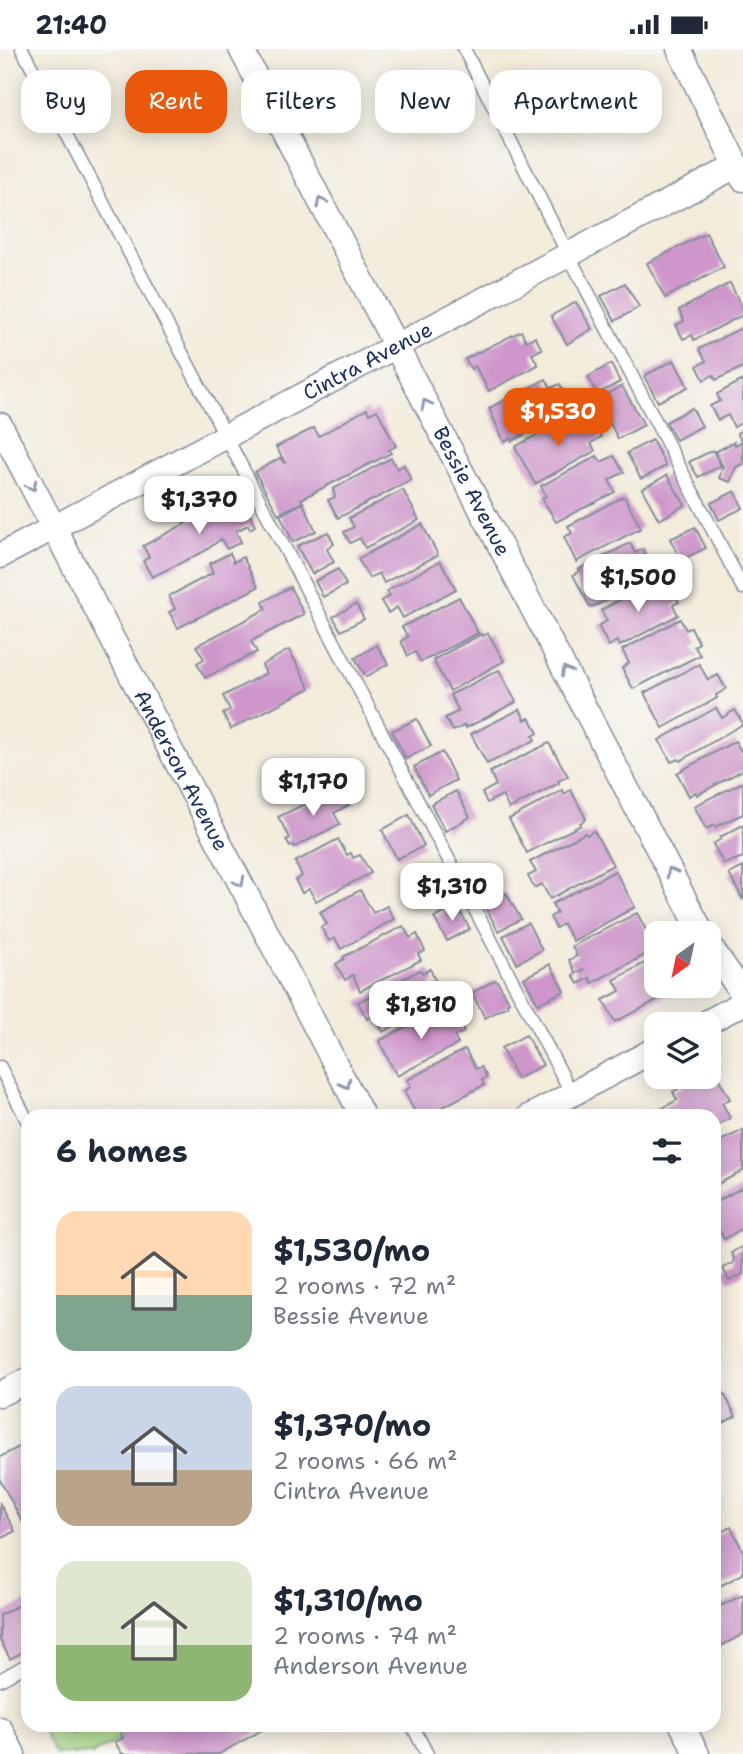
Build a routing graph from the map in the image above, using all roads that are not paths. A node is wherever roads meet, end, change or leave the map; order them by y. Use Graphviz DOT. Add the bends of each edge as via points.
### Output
graph roads {
  1 [pos="22,49"];
  2 [pos="241,49"];
  3 [pos="464,49"];
  4 [pos="679,49"];
  5 [pos="740,172"];
  6 [pos="568,254"];
  7 [pos="396,344"];
  8 [pos="0,425"];
  9 [pos="227,435"];
  10 [pos="54,528"];
  11 [pos="0,556"];
  12 [pos="743,588"];
  13 [pos="696,921"];
  14 [pos="721,962"];
  15 [pos="743,994"];
  16 [pos="743,1003"];
  17 [pos="721,1015"];
  18 [pos="644,1055"];
  19 [pos="0,1067"];
  20 [pos="572,1094"];
  21 [pos="21,1109"];
  22 [pos="359,1109"];
  23 [pos="544,1109"];
  24 [pos="21,1384"];
  25 [pos="0,1394"];
  26 [pos="21,1668"];
  27 [pos="0,1680"];
  28 [pos="0,1730"];
  29 [pos="416,1732"];
  30 [pos="686,1732"];
  31 [pos="12,1754"];
  32 [pos="427,1754"];
  33 [pos="697,1754"];
  1 -- 9 [label="lane"];
  7 -- 2 [label="street, Bessie Avenue, one-way"];
  3 -- 6 [label="lane"];
  4 -- 5 [label="street"];
  5 -- 6 [label="street, Cintra Avenue"];
  6 -- 7 [label="street, Cintra Avenue"];
  6 -- 12 [label="lane"];
  7 -- 9 [label="street, Cintra Avenue"];
  13 -- 7 [label="street, Bessie Avenue, one-way"];
  8 -- 10 [label="street, Anderson Avenue, one-way"];
  9 -- 10 [label="street, Cintra Avenue"];
  9 -- 20 [label="lane"];
  10 -- 11 [label="street, Cintra Avenue"];
  10 -- 22 [label="street, Anderson Avenue, one-way"];
  14 -- 15 [label="street"];
  16 -- 17 [label="street"];
  18 -- 20 [label="street"];
  19 -- 21 [label="lane"];
  20 -- 23 [label="street"];
  24 -- 25 [label="street"];
  26 -- 27 [label="lane"];
  28 -- 31 [label="street"];
  29 -- 32 [label="lane"];
  30 -- 33 [label="street"];
}
